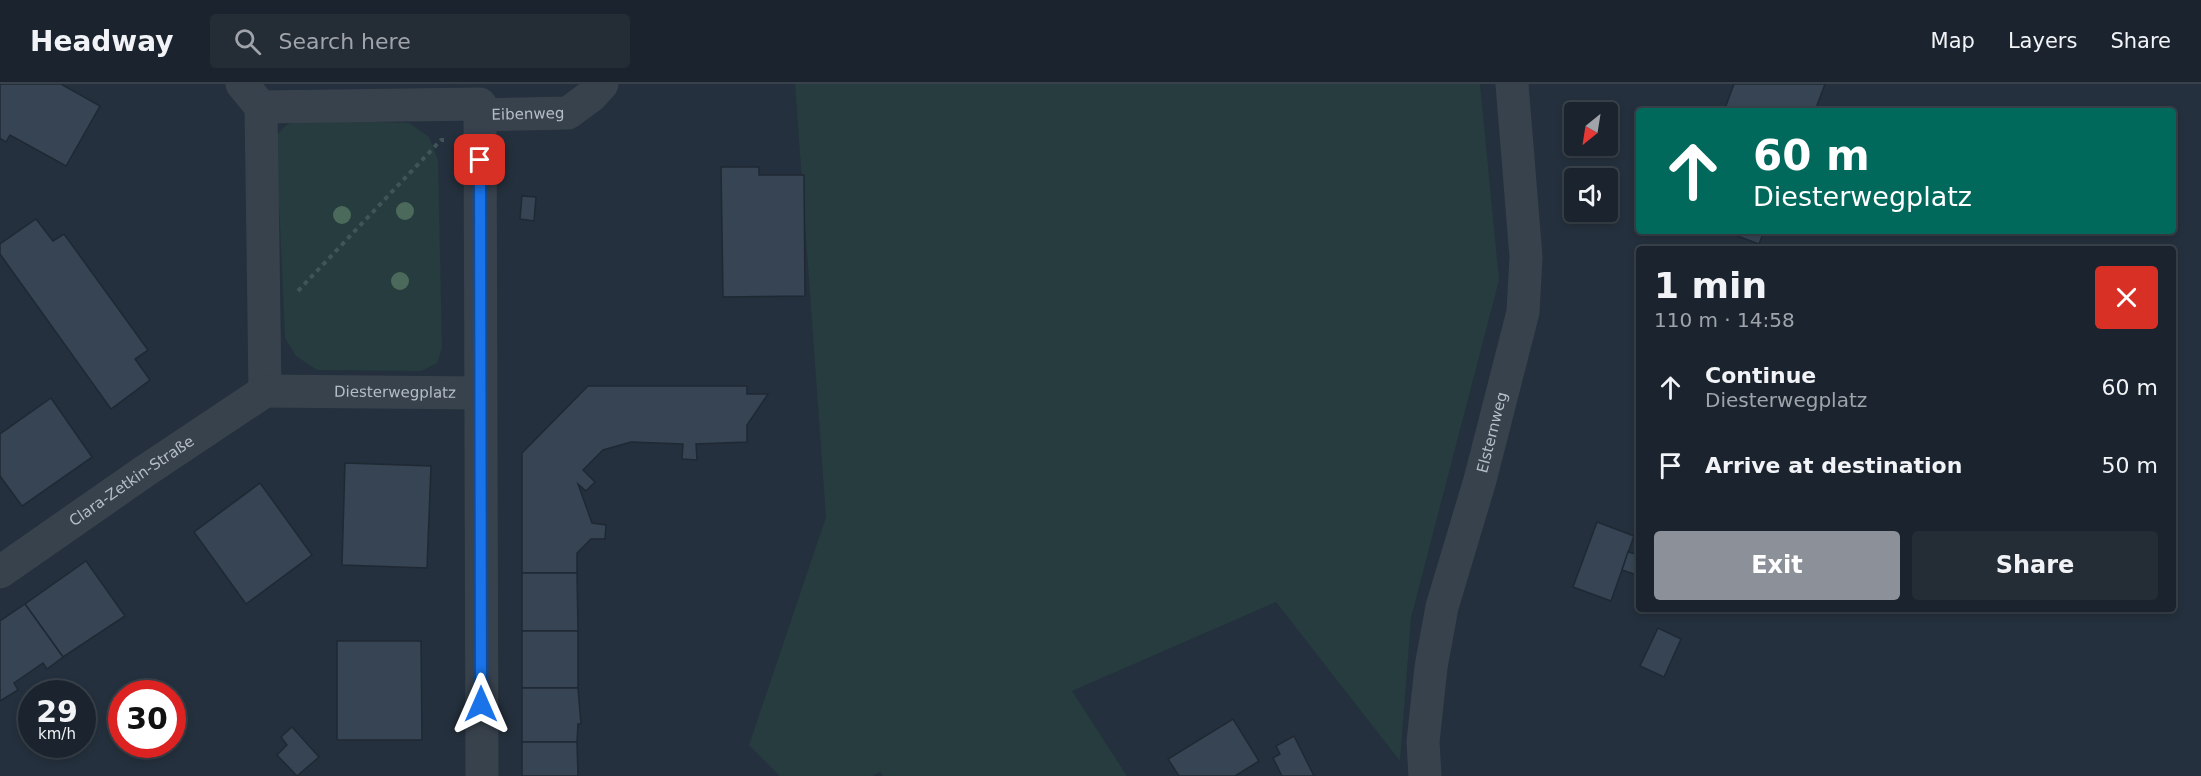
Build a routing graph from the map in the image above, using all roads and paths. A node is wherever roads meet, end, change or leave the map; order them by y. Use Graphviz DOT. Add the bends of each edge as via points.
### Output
graph roads {
  1 [pos="602,84"];
  2 [pos="1512,84"];
  3 [pos="251,95"];
  4 [pos="480,126"];
  5 [pos="264,327"];
  6 [pos="265,391"];
  7 [pos="480,393"];
  8 [pos="0,572"];
  9 [pos="482,776"];
  10 [pos="1425,776"];
  1 -- 4 [label="street, Eibenweg" via="568,113"];
  2 -- 10 [label="street, Elsternweg" via="1526,257 1523,312 1480,480 1442,607 1423,742"];
  3 -- 4 [label="street" via="480,104"];
  3 -- 5 [label="street"];
  4 -- 5 [label="path" via="441,140"];
  4 -- 7 [label="street"];
  5 -- 6 [label="street"];
  6 -- 7 [label="street, Diesterwegplatz"];
  6 -- 8 [label="street, Clara-Zetkin-Straße"];
  7 -- 9 [label="street"];
}
